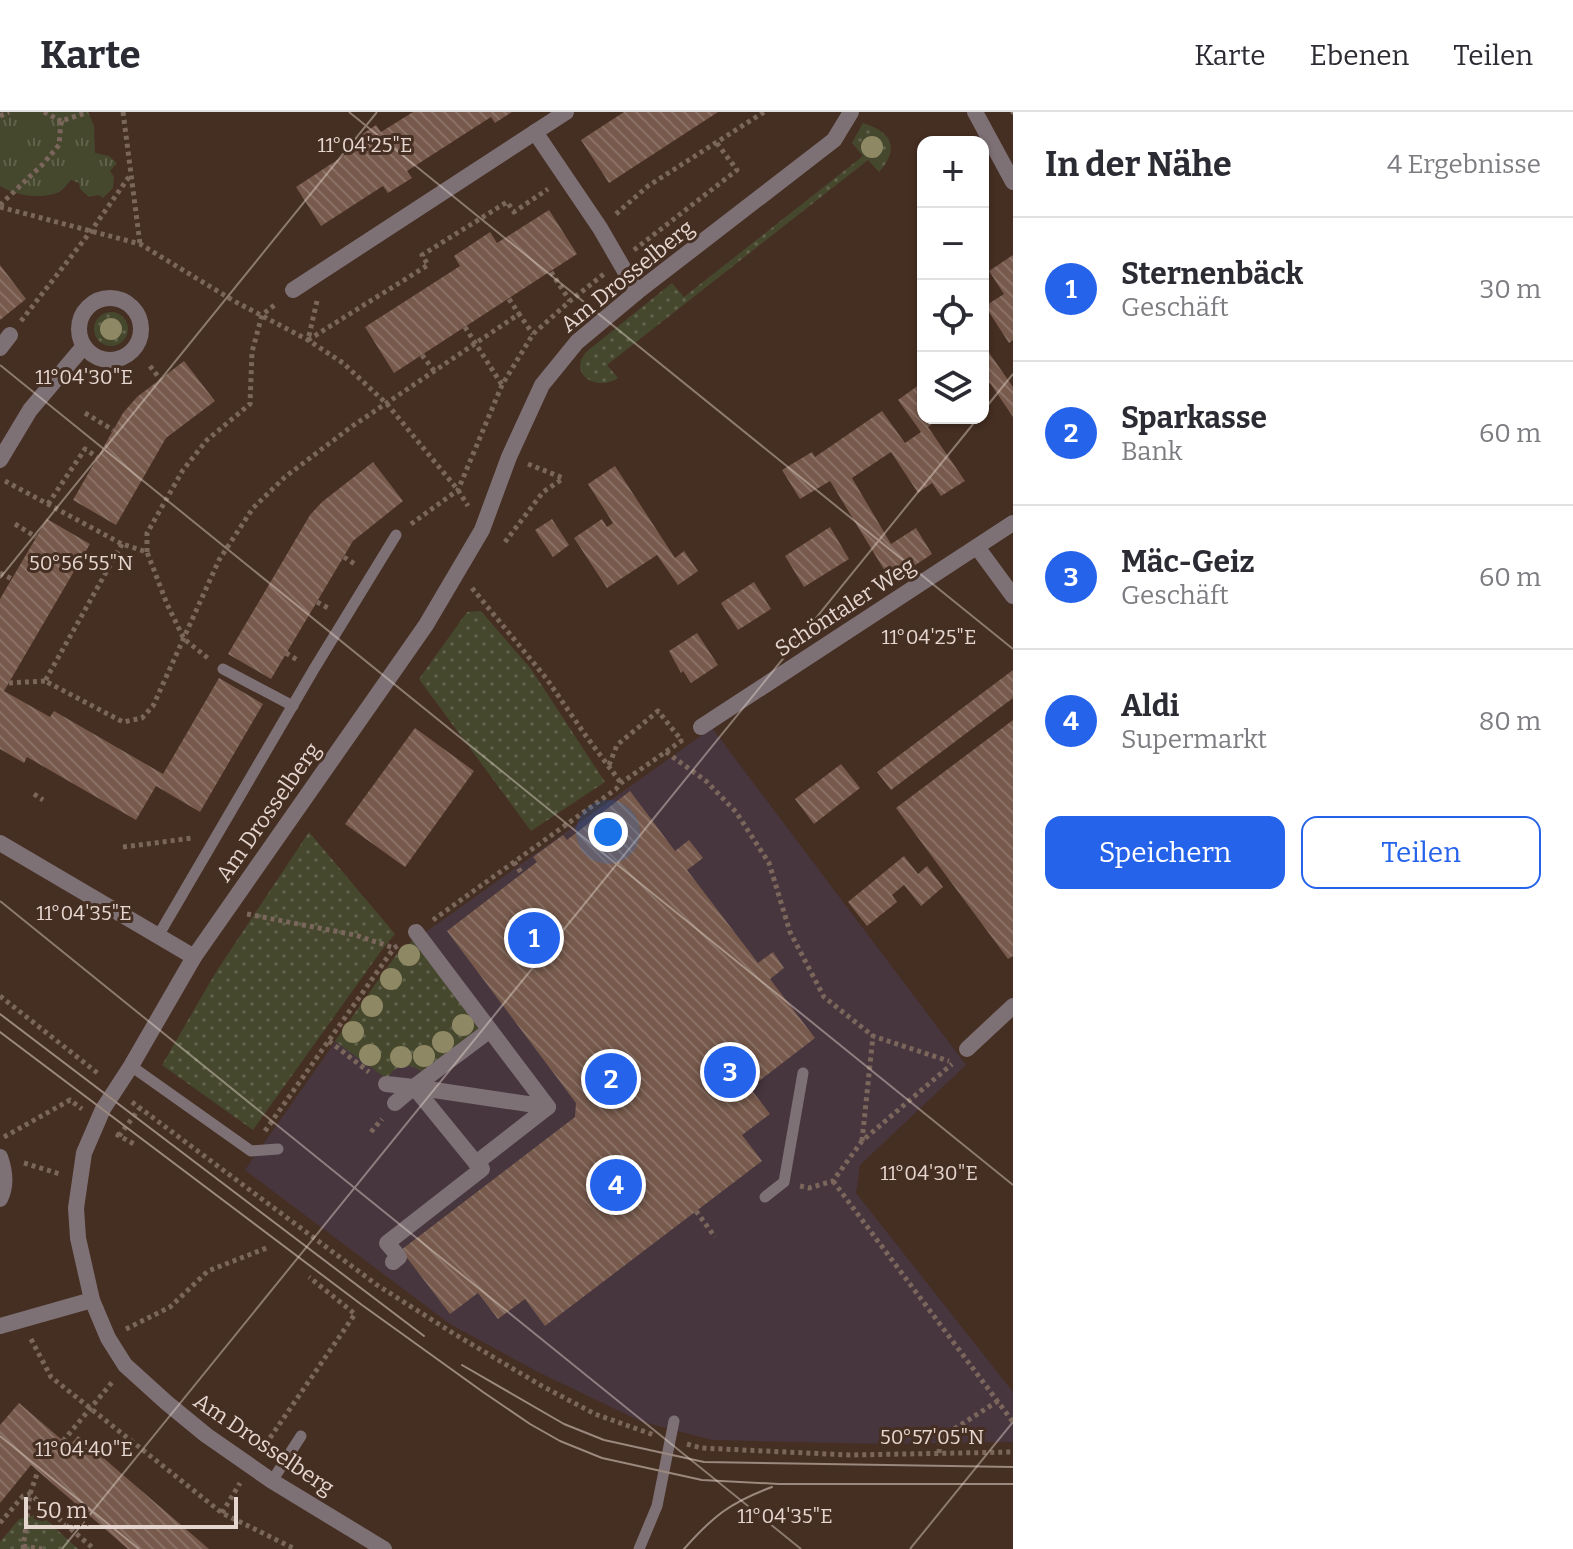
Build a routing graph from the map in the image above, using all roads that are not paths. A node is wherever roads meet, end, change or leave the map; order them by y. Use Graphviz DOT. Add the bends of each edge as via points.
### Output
graph roads {
  1 [pos="566,112"];
  2 [pos="851,112"];
  3 [pos="975,112"];
  4 [pos="535,132"];
  5 [pos="1013,182"];
  6 [pos="293,290"];
  7 [pos="637,292"];
  8 [pos="84,346"];
  9 [pos="0,460"];
  10 [pos="1013,523"];
  11 [pos="396,535"];
  12 [pos="977,547"];
  13 [pos="1013,596"];
  14 [pos="223,669"];
  15 [pos="293,706"];
  16 [pos="701,727"];
  17 [pos="0,843"];
  18 [pos="416,932"];
  19 [pos="158,936"];
  20 [pos="194,957"];
  21 [pos="1013,1006"];
  22 [pos="490,1030"];
  23 [pos="967,1049"];
  24 [pos="131,1066"];
  25 [pos="803,1073"];
  26 [pos="386,1084"];
  27 [pos="414,1087"];
  28 [pos="395,1103"];
  29 [pos="548,1107"];
  30 [pos="278,1149"];
  31 [pos="0,1157"];
  32 [pos="476,1163"];
  33 [pos="765,1197"];
  34 [pos="0,1199"];
  35 [pos="393,1262"];
  36 [pos="92,1300"];
  37 [pos="0,1326"];
  38 [pos="674,1421"];
  39 [pos="301,1436"];
  40 [pos="272,1481"];
  41 [pos="384,1549"];
  42 [pos="639,1549"];
  1 -- 4 [label="street"];
  2 -- 7 [label="street, Am Drosselberg" via="834,140"];
  3 -- 5 [label="street"];
  4 -- 6 [label="street"];
  4 -- 7 [label="street"];
  7 -- 20 [label="street, Am Drosselberg" via="577,342 542,385 459,572"];
  8 -- 9 [label="street" via="30,410"];
  10 -- 12 [label="street, Schöntaler Weg"];
  11 -- 15 [label="lane"];
  12 -- 13 [label="street"];
  12 -- 16 [label="street, Schöntaler Weg"];
  14 -- 15 [label="lane"];
  15 -- 19 [label="lane"];
  17 -- 19 [label="street"];
  18 -- 22 [label="street"];
  19 -- 20 [label="street"];
  20 -- 24 [label="street, Am Drosselberg"];
  21 -- 23 [label="street"];
  22 -- 27 [label="street"];
  22 -- 29 [label="street"];
  24 -- 30 [label="lane" via="251,1151"];
  24 -- 36 [label="street, Am Drosselberg" via="84,1153 76,1208"];
  25 -- 33 [label="lane" via="784,1182"];
  26 -- 27 [label="street"];
  27 -- 28 [label="street"];
  27 -- 29 [label="street"];
  27 -- 32 [label="street"];
  29 -- 32 [label="street"];
  31 -- 34 [label="street" via="5,1173"];
  32 -- 35 [label="street" via="482,1169 387,1243 399,1257"];
  36 -- 37 [label="street"];
  36 -- 40 [label="street, Am Drosselberg" via="125,1365 206,1435"];
  38 -- 42 [label="lane" via="657,1506"];
  39 -- 40 [label="lane"];
  40 -- 41 [label="street, Am Drosselberg"];
}
